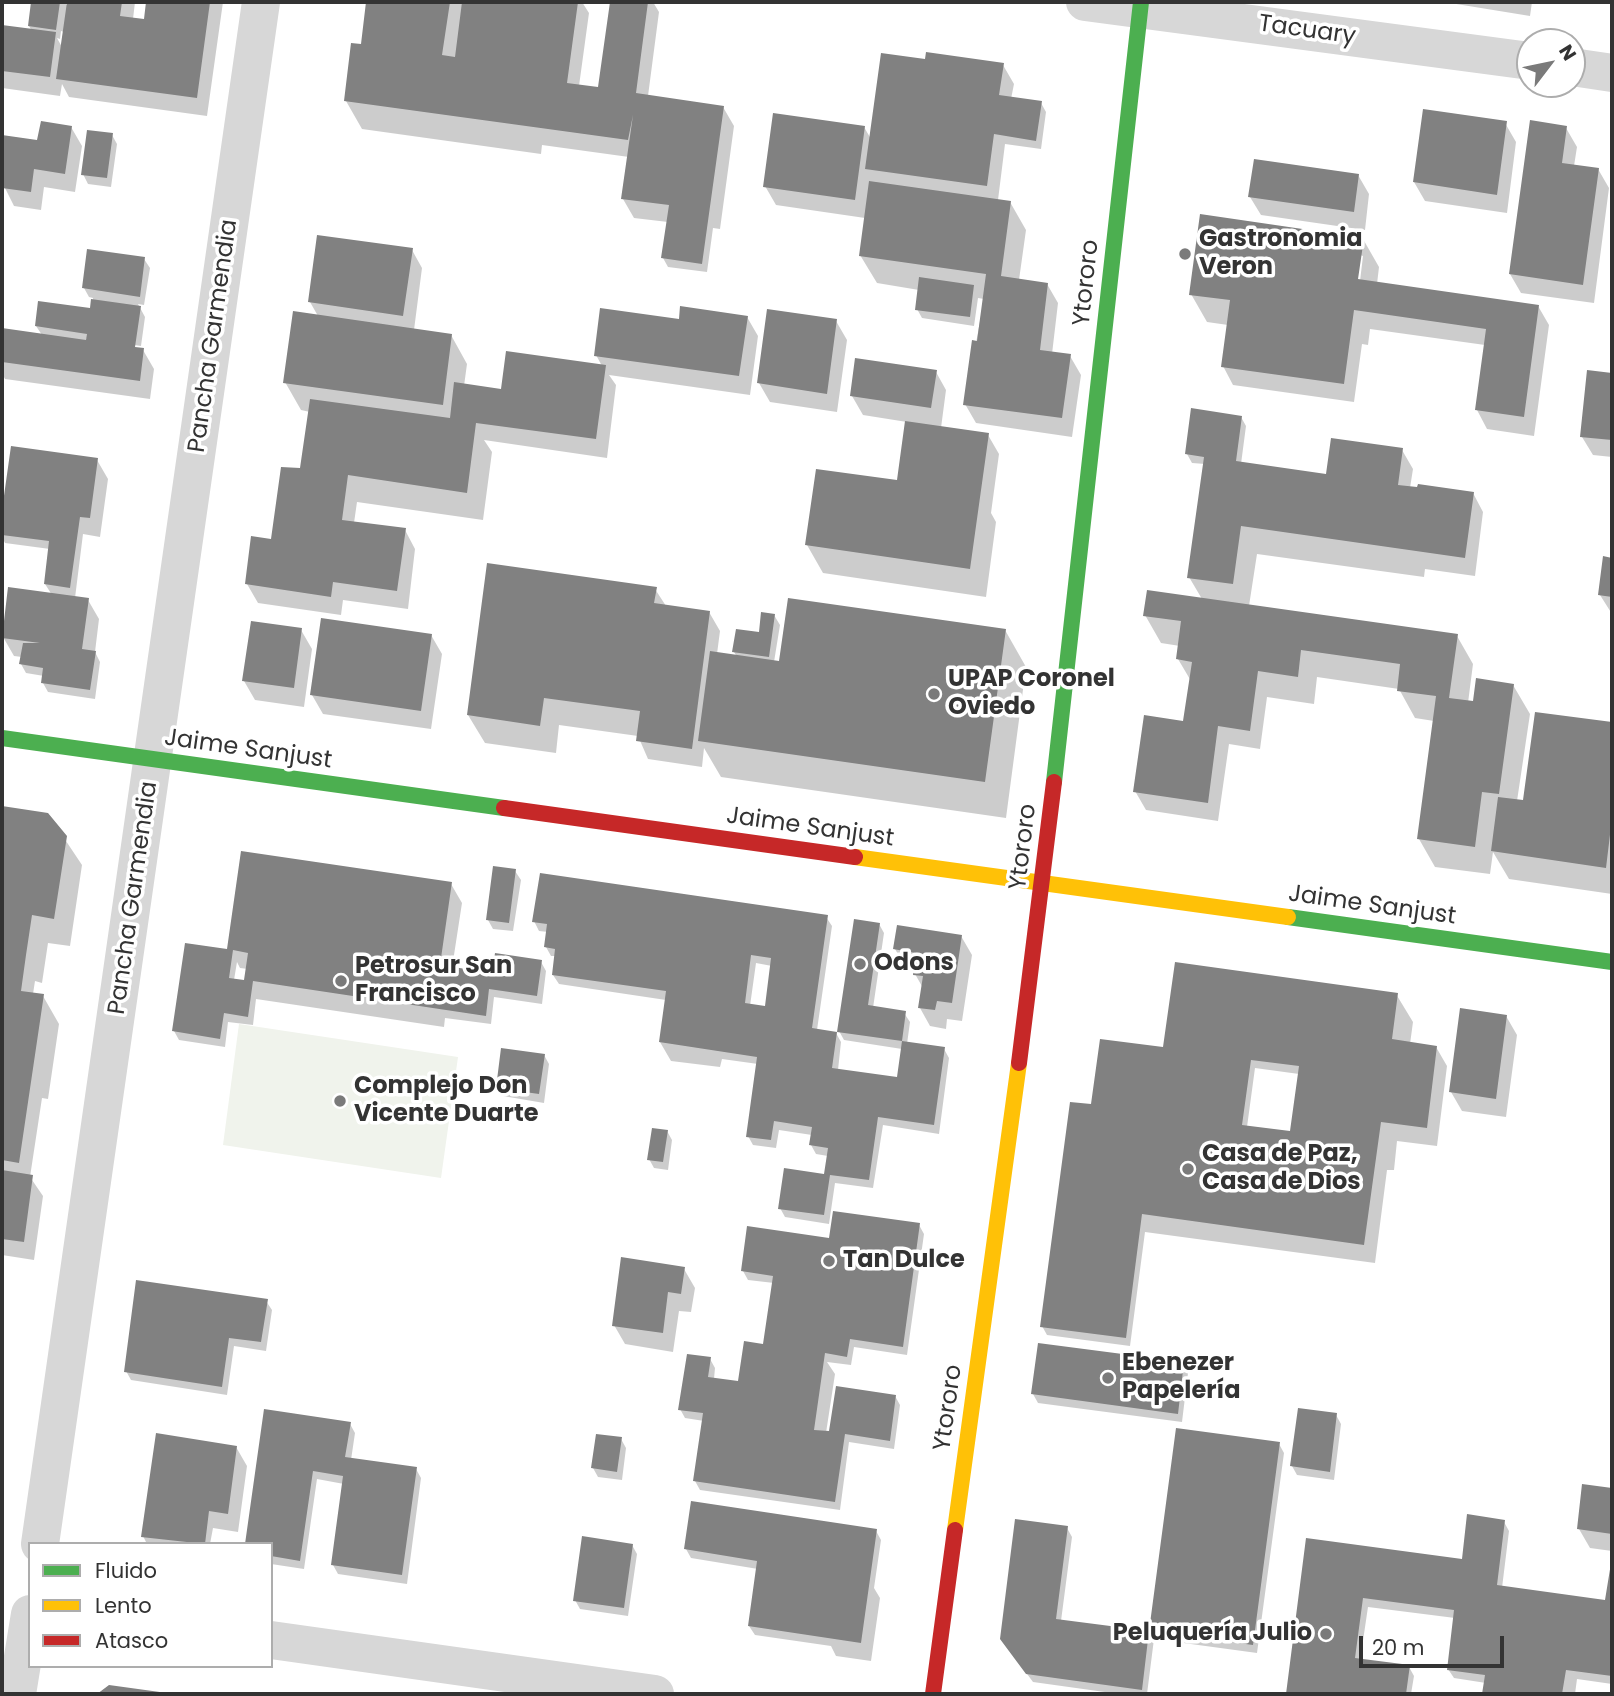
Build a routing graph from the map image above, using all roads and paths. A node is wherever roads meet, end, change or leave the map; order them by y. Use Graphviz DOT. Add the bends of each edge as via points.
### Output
graph roads {
  1 [pos="261,2"];
  2 [pos="1085,2"];
  3 [pos="1140,5"];
  4 [pos="1516,59"];
  5 [pos="1586,69"];
  6 [pos="1612,73"];
  7 [pos="2,738"];
  8 [pos="153,760"];
  9 [pos="1043,883"];
  10 [pos="1612,962"];
  11 [pos="40,1542"];
  12 [pos="2,1601"];
  13 [pos="28,1605"];
  14 [pos="28,1626"];
  15 [pos="273,1640"];
  16 [pos="17,1694"];
  17 [pos="654,1694"];
  18 [pos="933,1694"];
  1 -- 8 [label="street, Pancha Garmendia"];
  2 -- 3 [label="street, Tacuary"];
  3 -- 4 [label="street, Tacuary"];
  3 -- 9 [label="street, Ytororo"];
  5 -- 6 [label="street"];
  7 -- 8 [label="street, Jaime Sanjust"];
  8 -- 9 [label="street, Jaime Sanjust"];
  8 -- 11 [label="street, Pancha Garmendia"];
  9 -- 10 [label="street, Jaime Sanjust"];
  9 -- 18 [label="street, Ytororo"];
  12 -- 13 [label="street"];
  14 -- 16 [label="street"];
  15 -- 17 [label="street"];
}
